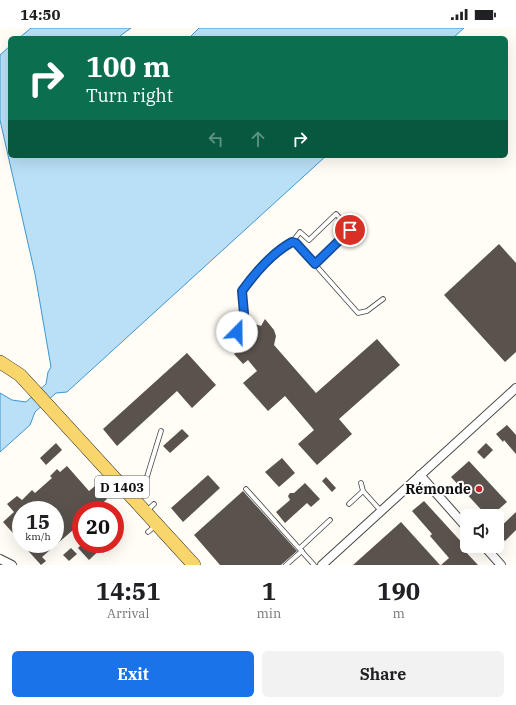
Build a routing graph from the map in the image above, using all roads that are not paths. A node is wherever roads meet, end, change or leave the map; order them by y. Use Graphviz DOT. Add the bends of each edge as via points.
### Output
graph roads {
  1 [pos="292,242"];
  2 [pos="315,264"];
  3 [pos="383,299"];
  4 [pos="230,339"];
  5 [pos="0,362"];
  6 [pos="516,388"];
  7 [pos="161,431"];
  8 [pos="420,475"];
  9 [pos="361,483"];
  10 [pos="246,489"];
  11 [pos="363,491"];
  12 [pos="135,500"];
  13 [pos="349,504"];
  14 [pos="381,511"];
  15 [pos="330,520"];
  16 [pos="460,520"];
  17 [pos="301,549"];
  18 [pos="490,553"];
  19 [pos="0,559"];
  20 [pos="12,565"];
  21 [pos="194,565"];
  22 [pos="286,565"];
  23 [pos="314,565"];
  24 [pos="322,565"];
  25 [pos="501,565"];
  1 -- 2 [label="lane" via="296,243"];
  1 -- 2 [label="lane" via="300,232 309,240 336,214 350,230"];
  1 -- 4 [label="lane" via="254,274 242,291 245,325"];
  2 -- 3 [label="lane" via="358,313 367,311"];
  5 -- 12 [label="main road, D 1403" via="20,375"];
  6 -- 8 [label="street"];
  7 -- 12 [label="lane" via="142,493"];
  8 -- 14 [label="street"];
  8 -- 16 [label="street"];
  9 -- 11 [label="lane"];
  10 -- 17 [label="lane"];
  11 -- 13 [label="lane"];
  11 -- 14 [label="lane"];
  12 -- 21 [label="main road, D 1403" via="150,508 152,528"];
  14 -- 24 [label="street"];
  15 -- 17 [label="lane"];
  17 -- 22 [label="lane"];
  17 -- 23 [label="lane"];
  18 -- 25 [label="street"];
  19 -- 20 [label="street"];
}
